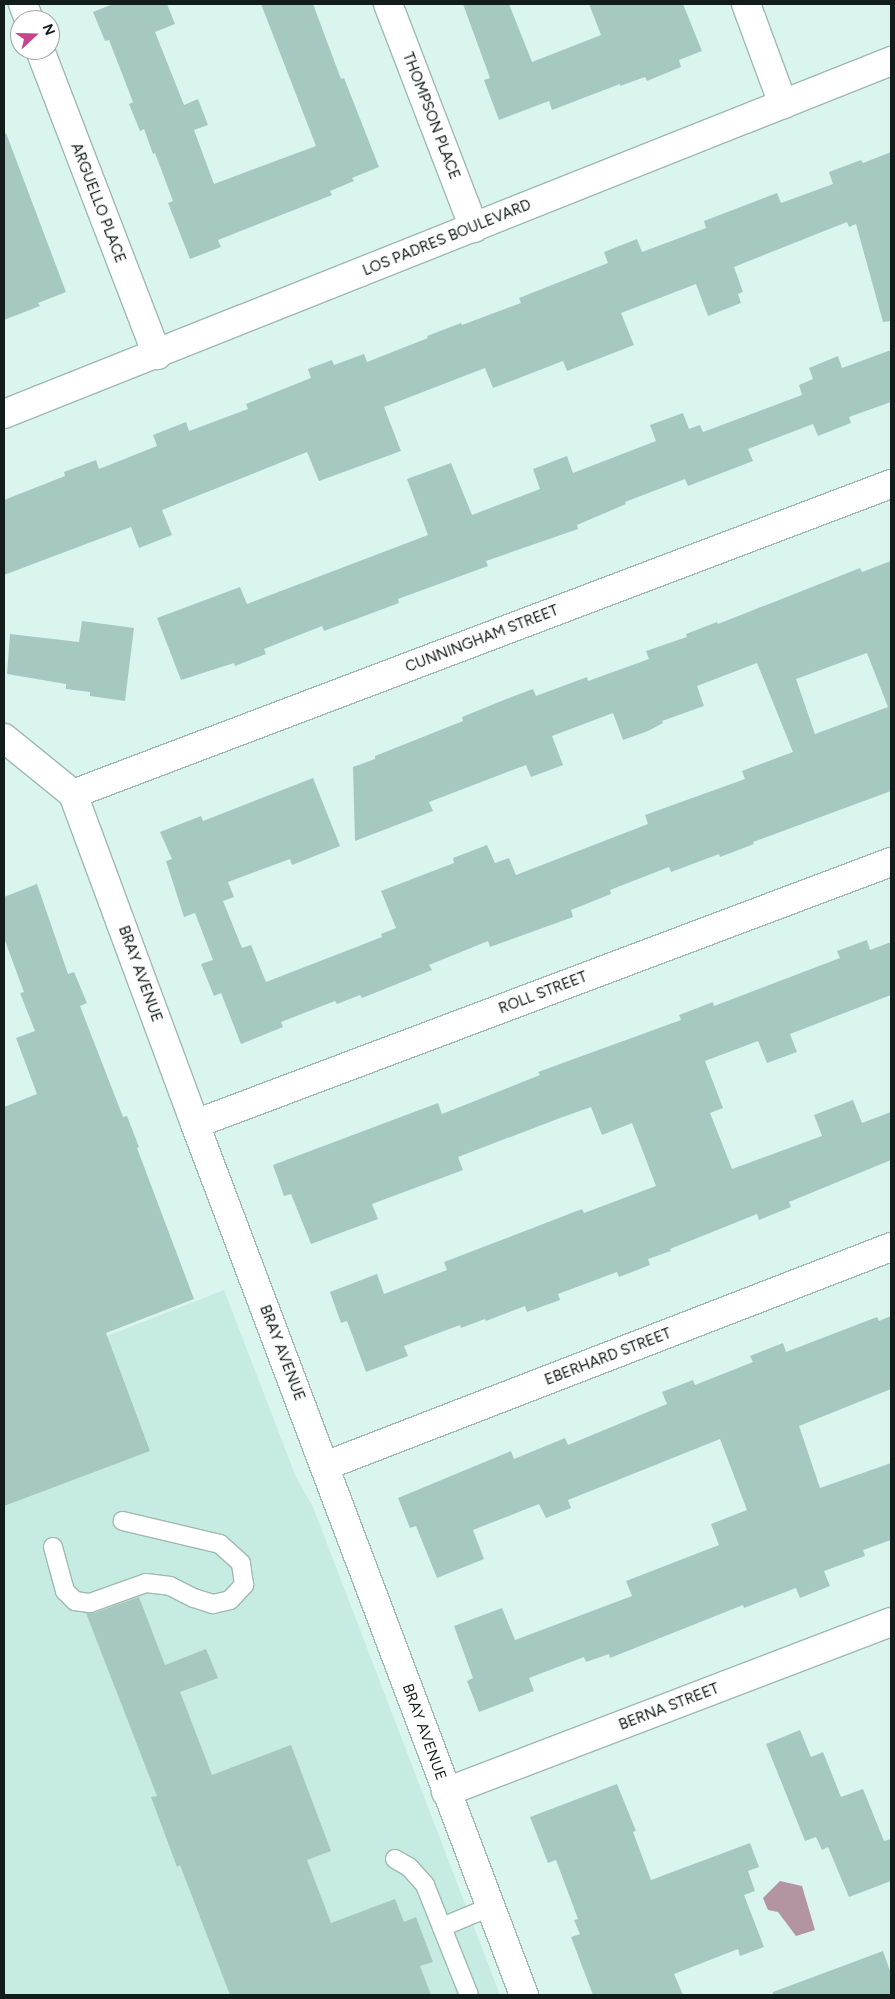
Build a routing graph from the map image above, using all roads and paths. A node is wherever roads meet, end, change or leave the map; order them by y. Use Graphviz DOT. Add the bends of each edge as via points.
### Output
graph roads {
  1 [pos="388,4"];
  2 [pos="746,4"];
  3 [pos="44,60"];
  4 [pos="891,62"];
  5 [pos="783,104"];
  6 [pos="474,228"];
  7 [pos="157,355"];
  8 [pos="4,414"];
  9 [pos="891,484"];
  10 [pos="4,738"];
  11 [pos="73,794"];
  12 [pos="891,862"];
  13 [pos="195,1124"];
  14 [pos="891,1247"];
  15 [pos="325,1466"];
  16 [pos="123,1521"];
  17 [pos="53,1547"];
  18 [pos="891,1622"];
  19 [pos="446,1792"];
  20 [pos="395,1859"];
  21 [pos="490,1907"];
  22 [pos="442,1927"];
  23 [pos="469,1995"];
  24 [pos="524,1995"];
  1 -- 6 [label="street, THOMPSON PLACE"];
  2 -- 5 [label="street"];
  3 -- 7 [label="street, ARGUELLO PLACE"];
  4 -- 5 [label="street, LOS PADRES BOULEVARD"];
  5 -- 6 [label="street, LOS PADRES BOULEVARD"];
  6 -- 7 [label="street, LOS PADRES BOULEVARD"];
  7 -- 8 [label="street, LOS PADRES BOULEVARD"];
  9 -- 11 [label="street, CUNNINGHAM STREET"];
  10 -- 11 [label="street"];
  11 -- 13 [label="street, BRAY AVENUE"];
  12 -- 13 [label="street, ROLL STREET"];
  13 -- 15 [label="street, BRAY AVENUE"];
  14 -- 15 [label="street, EBERHARD STREET"];
  15 -- 19 [label="street, BRAY AVENUE"];
  16 -- 17 [label="lane" via="220,1544 241,1563 244,1585 230,1600 214,1604 170,1586 146,1583 90,1603 75,1601 65,1591"];
  18 -- 19 [label="street, BERNA STREET"];
  19 -- 21 [label="street, BRAY AVENUE"];
  20 -- 22 [label="lane" via="410,1867 425,1885"];
  21 -- 22 [label="lane"];
  21 -- 24 [label="street, BRAY AVENUE"];
  22 -- 23 [label="lane"];
}
